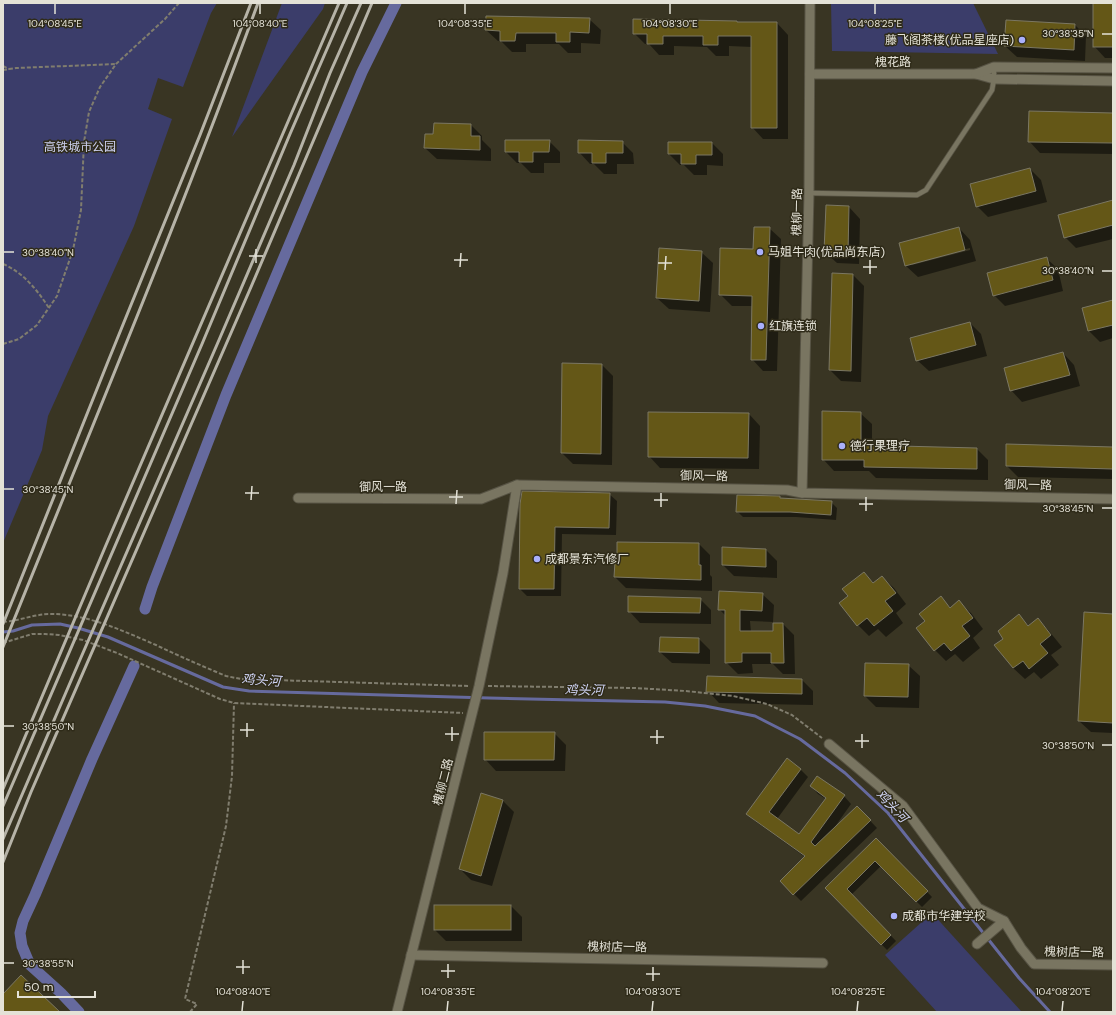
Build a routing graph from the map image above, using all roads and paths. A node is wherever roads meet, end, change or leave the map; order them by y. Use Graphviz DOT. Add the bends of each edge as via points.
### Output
graph roads {
  1 [pos="179,3"];
  2 [pos="810,3"];
  3 [pos="116,64"];
  4 [pos="3,66"];
  5 [pos="994,67"];
  6 [pos="1113,68"];
  7 [pos="10,69"];
  8 [pos="3,70"];
  9 [pos="810,74"];
  10 [pos="976,74"];
  11 [pos="994,79"];
  12 [pos="1113,81"];
  13 [pos="809,193"];
  14 [pos="3,264"];
  15 [pos="49,308"];
  16 [pos="3,344"];
  17 [pos="517,485"];
  18 [pos="802,493"];
  19 [pos="298,498"];
  20 [pos="1113,499"];
  21 [pos="3,622"];
  22 [pos="3,643"];
  23 [pos="479,686"];
  24 [pos="234,703"];
  25 [pos="472,713"];
  26 [pos="829,744"];
  27 [pos="1004,921"];
  28 [pos="977,944"];
  29 [pos="411,955"];
  30 [pos="823,963"];
  31 [pos="1113,965"];
  32 [pos="190,1012"];
  33 [pos="397,1012"];
  1 -- 3 [label="path"];
  2 -- 9 [label="street, 槐柳一路"];
  3 -- 7 [label="path"];
  3 -- 15 [label="path" via="100,87 89,112 84,142 82,210 73,250 57,296"];
  4 -- 7 [label="path"];
  5 -- 6 [label="street, 槐花路"];
  5 -- 10 [label="street, 槐花路"];
  5 -- 11 [label="lane"];
  7 -- 8 [label="path"];
  9 -- 10 [label="street, 槐花路"];
  9 -- 13 [label="street, 槐柳一路"];
  10 -- 11 [label="street, 槐花路"];
  11 -- 12 [label="street, 槐花路"];
  11 -- 13 [label="lane" via="992,90 926,190 917,195"];
  13 -- 18 [label="street, 槐柳一路"];
  14 -- 15 [label="path" via="25,277"];
  15 -- 16 [label="path" via="37,325 19,339"];
  17 -- 18 [label="street, 御风一路" via="787,490"];
  17 -- 19 [label="street, 御风一路" via="481,499"];
  17 -- 23 [label="street, 槐柳二路"];
  18 -- 20 [label="street, 御风一路"];
  21 -- 23 [label="path" via="50,614 93,620 226,676 241,679"];
  22 -- 24 [label="path" via="32,634 59,635 82,640"];
  23 -- 25 [label="street, 槐柳二路"];
  23 -- 26 [label="path" via="635,688 733,696 767,704 792,715"];
  24 -- 25 [label="path"];
  24 -- 32 [label="path" via="232,776 226,826 185,999 197,1004"];
  25 -- 29 [label="street, 槐柳二路"];
  26 -- 27 [label="street" via="903,806 978,908"];
  27 -- 28 [label="street"];
  27 -- 31 [label="street, 槐树店一路" via="1034,964"];
  29 -- 30 [label="street, 槐树店一路"];
  29 -- 33 [label="street, 槐柳二路"];
}
